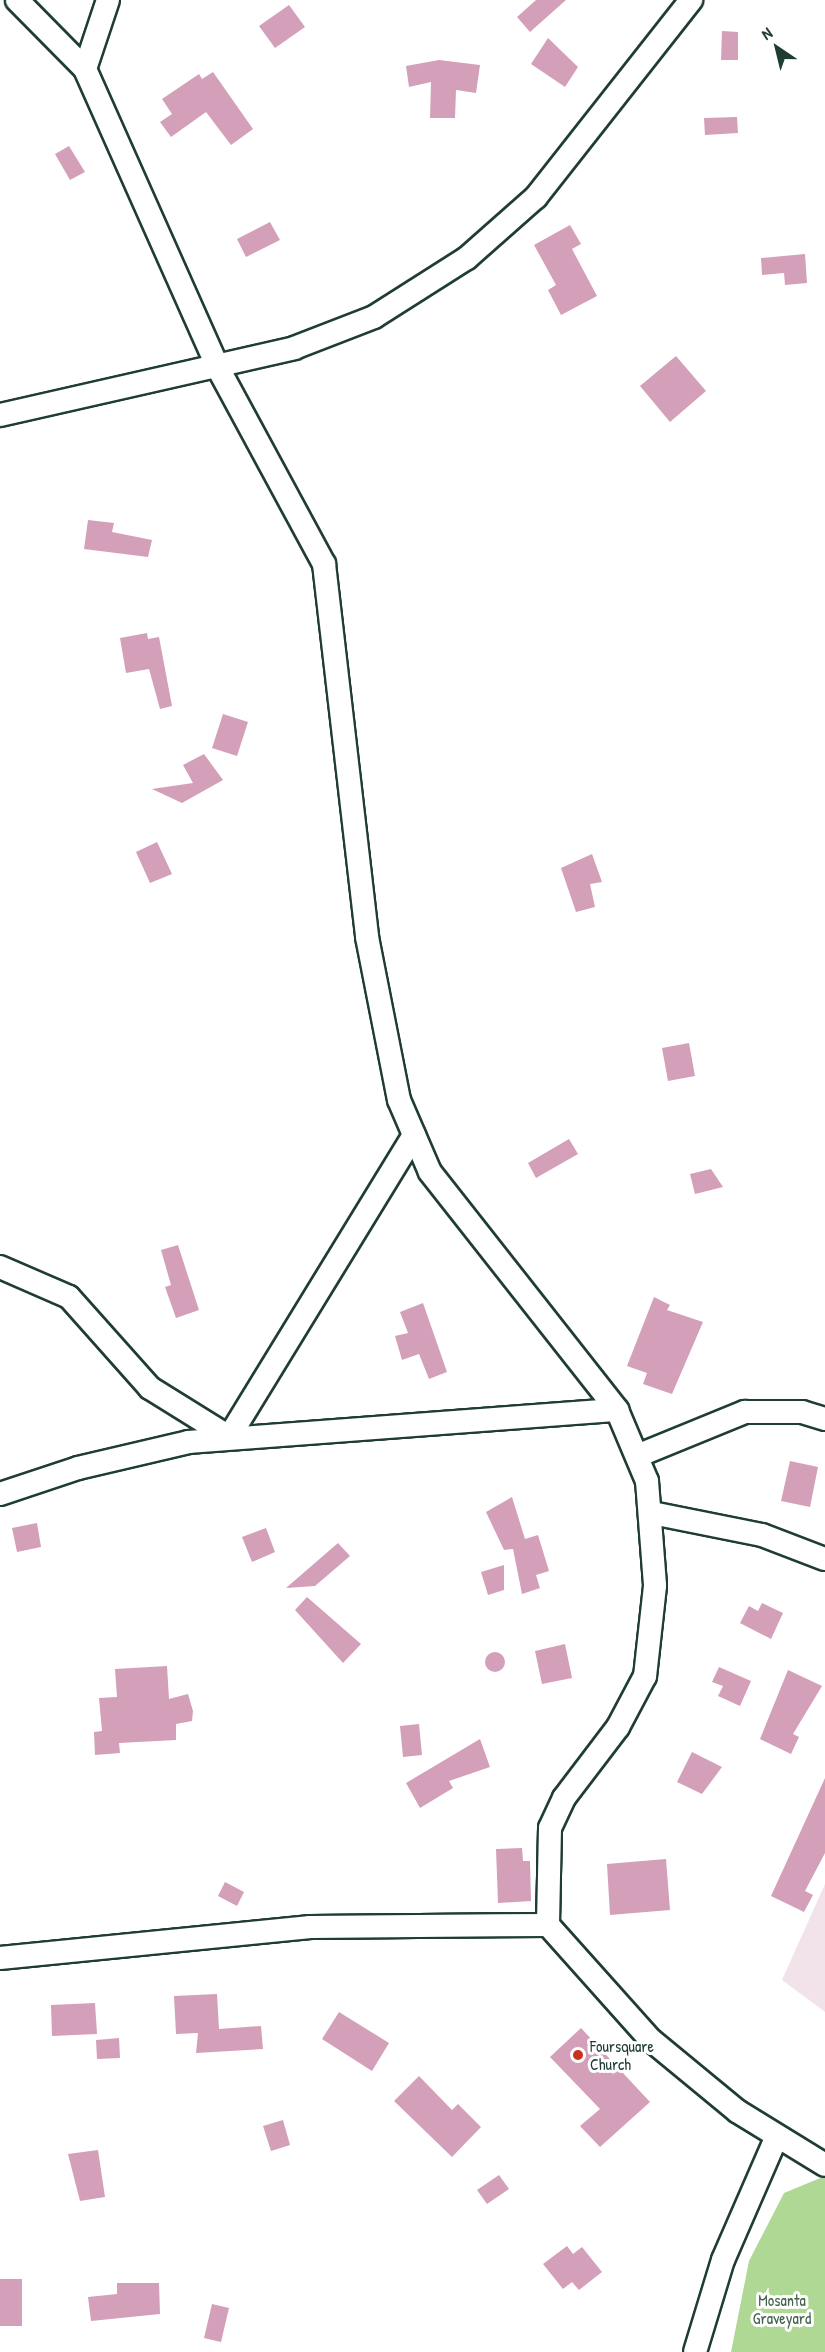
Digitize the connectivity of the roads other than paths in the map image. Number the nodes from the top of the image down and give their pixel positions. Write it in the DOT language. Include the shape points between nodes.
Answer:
graph roads {
  1 [pos="17,0"];
  2 [pos="108,0"];
  3 [pos="691,0"];
  4 [pos="85,69"];
  5 [pos="218,368"];
  6 [pos="0,415"];
  7 [pos="414,1135"];
  8 [pos="0,1267"];
  9 [pos="617,1410"];
  10 [pos="825,1419"];
  11 [pos="229,1437"];
  12 [pos="637,1456"];
  13 [pos="0,1494"];
  14 [pos="652,1513"];
  15 [pos="825,1559"];
  16 [pos="548,1925"];
  17 [pos="0,1958"];
  18 [pos="776,2138"];
  19 [pos="825,2165"];
  20 [pos="695,2352"];
  1 -- 4 [label="street"];
  2 -- 4 [label="street"];
  3 -- 5 [label="street" via="536,197 476,251 374,317 294,348"];
  4 -- 5 [label="street"];
  5 -- 6 [label="street"];
  5 -- 7 [label="street" via="324,564 367,937 399,1100"];
  7 -- 9 [label="street" via="430,1172"];
  7 -- 11 [label="street"];
  8 -- 11 [label="street" via="69,1297 150,1388"];
  9 -- 11 [label="street" via="408,1430"];
  9 -- 12 [label="street"];
  10 -- 12 [label="street" via="801,1412 745,1412"];
  11 -- 13 [label="street" via="78,1468"];
  12 -- 14 [label="street"];
  14 -- 15 [label="street" via="762,1535"];
  14 -- 16 [label="street" via="655,1586 645,1676 618,1727 564,1798 550,1828"];
  16 -- 17 [label="street" via="310,1927"];
  16 -- 18 [label="street" via="651,2040"];
  18 -- 19 [label="street"];
  18 -- 20 [label="street" via="723,2260"];
}
